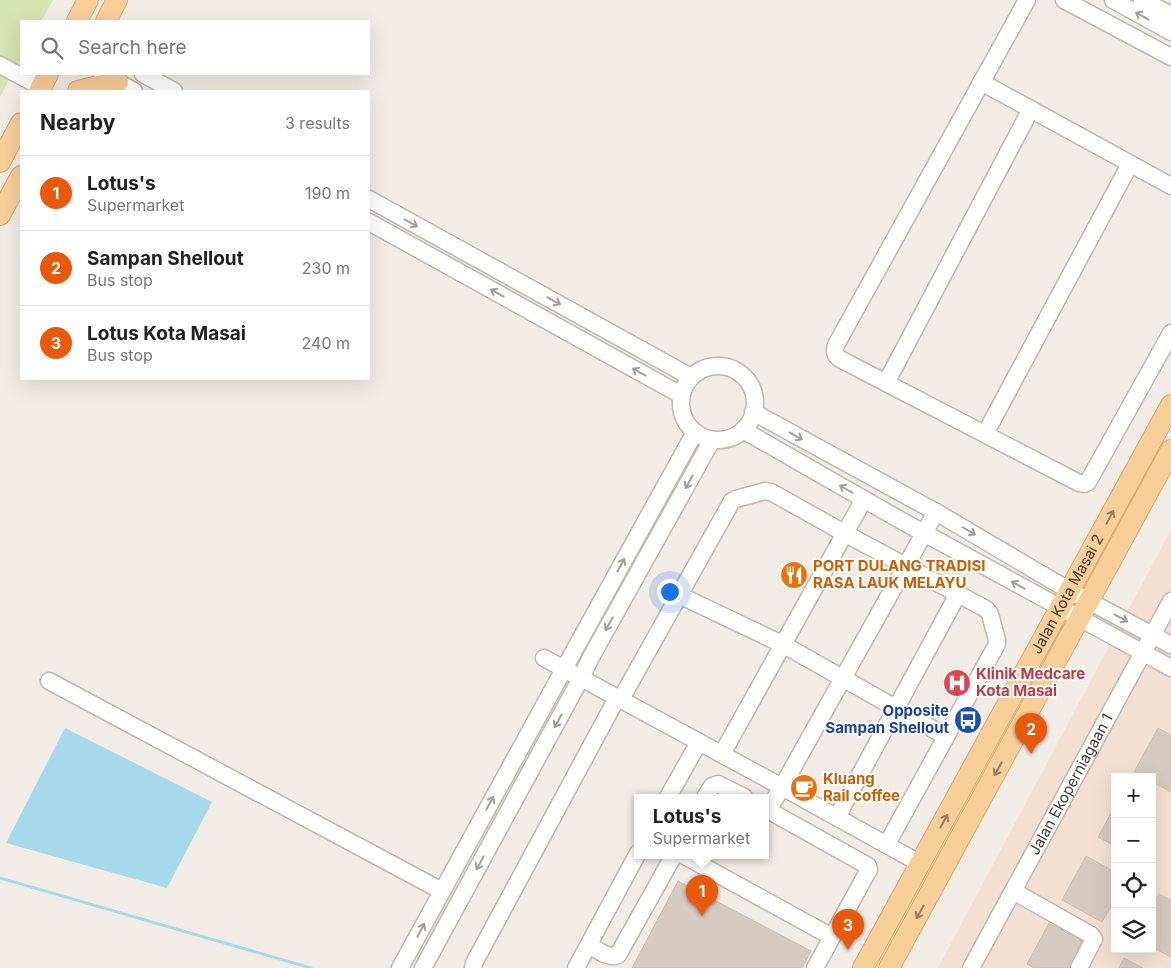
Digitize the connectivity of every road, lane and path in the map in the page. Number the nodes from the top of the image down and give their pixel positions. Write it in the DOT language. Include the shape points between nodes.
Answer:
graph roads {
  1 [pos="88,0"];
  2 [pos="1027,0"];
  3 [pos="1064,0"];
  4 [pos="1113,0"];
  5 [pos="1142,0"];
  6 [pos="1171,15"];
  7 [pos="77,20"];
  8 [pos="1171,32"];
  9 [pos="1171,57"];
  10 [pos="0,65"];
  11 [pos="20,74"];
  12 [pos="23,75"];
  13 [pos="76,75"];
  14 [pos="145,75"];
  15 [pos="118,82"];
  16 [pos="981,82"];
  17 [pos="43,84"];
  18 [pos="69,90"];
  19 [pos="82,90"];
  20 [pos="172,90"];
  21 [pos="1031,109"];
  22 [pos="20,125"];
  23 [pos="0,162"];
  24 [pos="1130,164"];
  25 [pos="20,178"];
  26 [pos="1171,186"];
  27 [pos="370,200"];
  28 [pos="0,215"];
  29 [pos="370,223"];
  30 [pos="1171,335"];
  31 [pos="691,378"];
  32 [pos="886,383"];
  33 [pos="682,395"];
  34 [pos="1171,405"];
  35 [pos="753,412"];
  36 [pos="743,430"];
  37 [pos="695,432"];
  38 [pos="985,434"];
  39 [pos="712,440"];
  40 [pos="1171,450"];
  41 [pos="864,500"];
  42 [pos="936,512"];
  43 [pos="924,533"];
  44 [pos="846,534"];
  45 [pos="906,566"];
  46 [pos="1070,591"];
  47 [pos="958,594"];
  48 [pos="679,595"];
  49 [pos="1089,601"];
  50 [pos="1171,601"];
  51 [pos="1061,608"];
  52 [pos="1080,619"];
  53 [pos="1152,635"];
  54 [pos="784,645"];
  55 [pos="1171,645"];
  56 [pos="1142,653"];
  57 [pos="544,658"];
  58 [pos="1171,668"];
  59 [pos="564,669"];
  60 [pos="581,678"];
  61 [pos="843,678"];
  62 [pos="50,680"];
  63 [pos="619,698"];
  64 [pos="896,708"];
  65 [pos="945,736"];
  66 [pos="699,742"];
  67 [pos="722,754"];
  68 [pos="782,787"];
  69 [pos="670,794"];
  70 [pos="707,794"];
  71 [pos="738,794"];
  72 [pos="769,807"];
  73 [pos="769,811"];
  74 [pos="837,817"];
  75 [pos="886,844"];
  76 [pos="635,859"];
  77 [pos="672,859"];
  78 [pos="689,859"];
  79 [pos="921,864"];
  80 [pos="442,891"];
  81 [pos="1013,891"];
  82 [pos="832,937"];
  83 [pos="589,945"];
  84 [pos="400,968"];
  85 [pos="423,968"];
  86 [pos="473,968"];
  87 [pos="576,968"];
  88 [pos="815,968"];
  89 [pos="863,968"];
  90 [pos="889,968"];
  91 [pos="971,968"];
  92 [pos="1079,968"];
  1 -- 7 [label="main road"];
  2 -- 16 [label="street"];
  3 -- 9 [label="street"];
  8 -- 4 [label="street, one-way"];
  5 -- 6 [label="street"];
  10 -- 11 [label="street"];
  12 -- 17 [label="street"];
  13 -- 18 [label="main road"];
  14 -- 20 [label="street"];
  15 -- 19 [label="main road"];
  16 -- 21 [label="street"];
  16 -- 32 [label="street" via="834,351 840,359"];
  21 -- 24 [label="street"];
  21 -- 32 [label="street"];
  22 -- 23 [label="main road"];
  24 -- 26 [label="street"];
  24 -- 38 [label="street"];
  25 -- 28 [label="main road"];
  27 -- 31 [label="street, one-way"];
  33 -- 29 [label="street, one-way"];
  30 -- 38 [label="street" via="1088,482 1080,483"];
  31 -- 33 [label="street"];
  31 -- 35 [label="street" via="712,366 736,371 752,388"];
  32 -- 38 [label="street"];
  33 -- 37 [label="street" via="681,409"];
  46 -- 34 [label="main road, Jalan Kota Masai 2, one-way"];
  35 -- 36 [label="street"];
  35 -- 42 [label="street, one-way"];
  36 -- 39 [label="street" via="723,440"];
  41 -- 36 [label="street, one-way"];
  37 -- 39 [label="street"];
  59 -- 37 [label="street, one-way"];
  39 -- 60 [label="street, one-way"];
  40 -- 49 [label="main road, Jalan Kota Masai 2"];
  41 -- 43 [label="street"];
  41 -- 44 [label="street"];
  42 -- 43 [label="street"];
  42 -- 46 [label="street, one-way"];
  43 -- 45 [label="street"];
  51 -- 43 [label="street, one-way"];
  44 -- 45 [label="street"];
  44 -- 48 [label="street" via="769,491 736,499 730,503"];
  44 -- 54 [label="street"];
  45 -- 47 [label="street"];
  45 -- 61 [label="street"];
  46 -- 49 [label="street"];
  46 -- 51 [label="main road, Jalan Kota Masai 2"];
  47 -- 64 [label="street"];
  47 -- 65 [label="street" via="988,610 997,642"];
  48 -- 54 [label="street"];
  48 -- 63 [label="street"];
  49 -- 52 [label="main road, Jalan Kota Masai 2"];
  49 -- 53 [label="street, one-way"];
  50 -- 53 [label="street, Jalan Ekoperniagaan 1"];
  51 -- 52 [label="street"];
  79 -- 51 [label="main road, Jalan Kota Masai 2, one-way"];
  52 -- 56 [label="street"];
  52 -- 90 [label="main road, Jalan Kota Masai 2, one-way"];
  53 -- 55 [label="street"];
  53 -- 56 [label="street, Jalan Ekoperniagaan 1"];
  54 -- 61 [label="street"];
  54 -- 67 [label="street"];
  56 -- 58 [label="street"];
  56 -- 81 [label="street, Jalan Ekoperniagaan 1"];
  57 -- 59 [label="street"];
  59 -- 60 [label="street"];
  80 -- 59 [label="street, one-way"];
  60 -- 63 [label="street"];
  60 -- 85 [label="street, one-way"];
  61 -- 64 [label="street"];
  61 -- 68 [label="street"];
  62 -- 80 [label="street"];
  63 -- 66 [label="street"];
  63 -- 86 [label="street"];
  64 -- 65 [label="street"];
  64 -- 74 [label="street"];
  65 -- 75 [label="street"];
  66 -- 67 [label="street"];
  66 -- 69 [label="street"];
  67 -- 68 [label="street"];
  68 -- 72 [label="street"];
  68 -- 74 [label="street"];
  70 -- 71 [label="street" via="712,786 718,784"];
  73 -- 82 [label="street" via="868,866 867,874"];
  74 -- 75 [label="street"];
  75 -- 79 [label="street"];
  76 -- 83 [label="street"];
  77 -- 83 [label="street" via="618,955 609,956"];
  78 -- 82 [label="street"];
  79 -- 89 [label="main road, Jalan Kota Masai 2"];
  84 -- 80 [label="street, one-way"];
  81 -- 91 [label="street, Jalan Ekoperniagaan 1"];
  81 -- 92 [label="street" via="1092,935 1094,939"];
  82 -- 88 [label="street"];
  83 -- 87 [label="street"];
}
